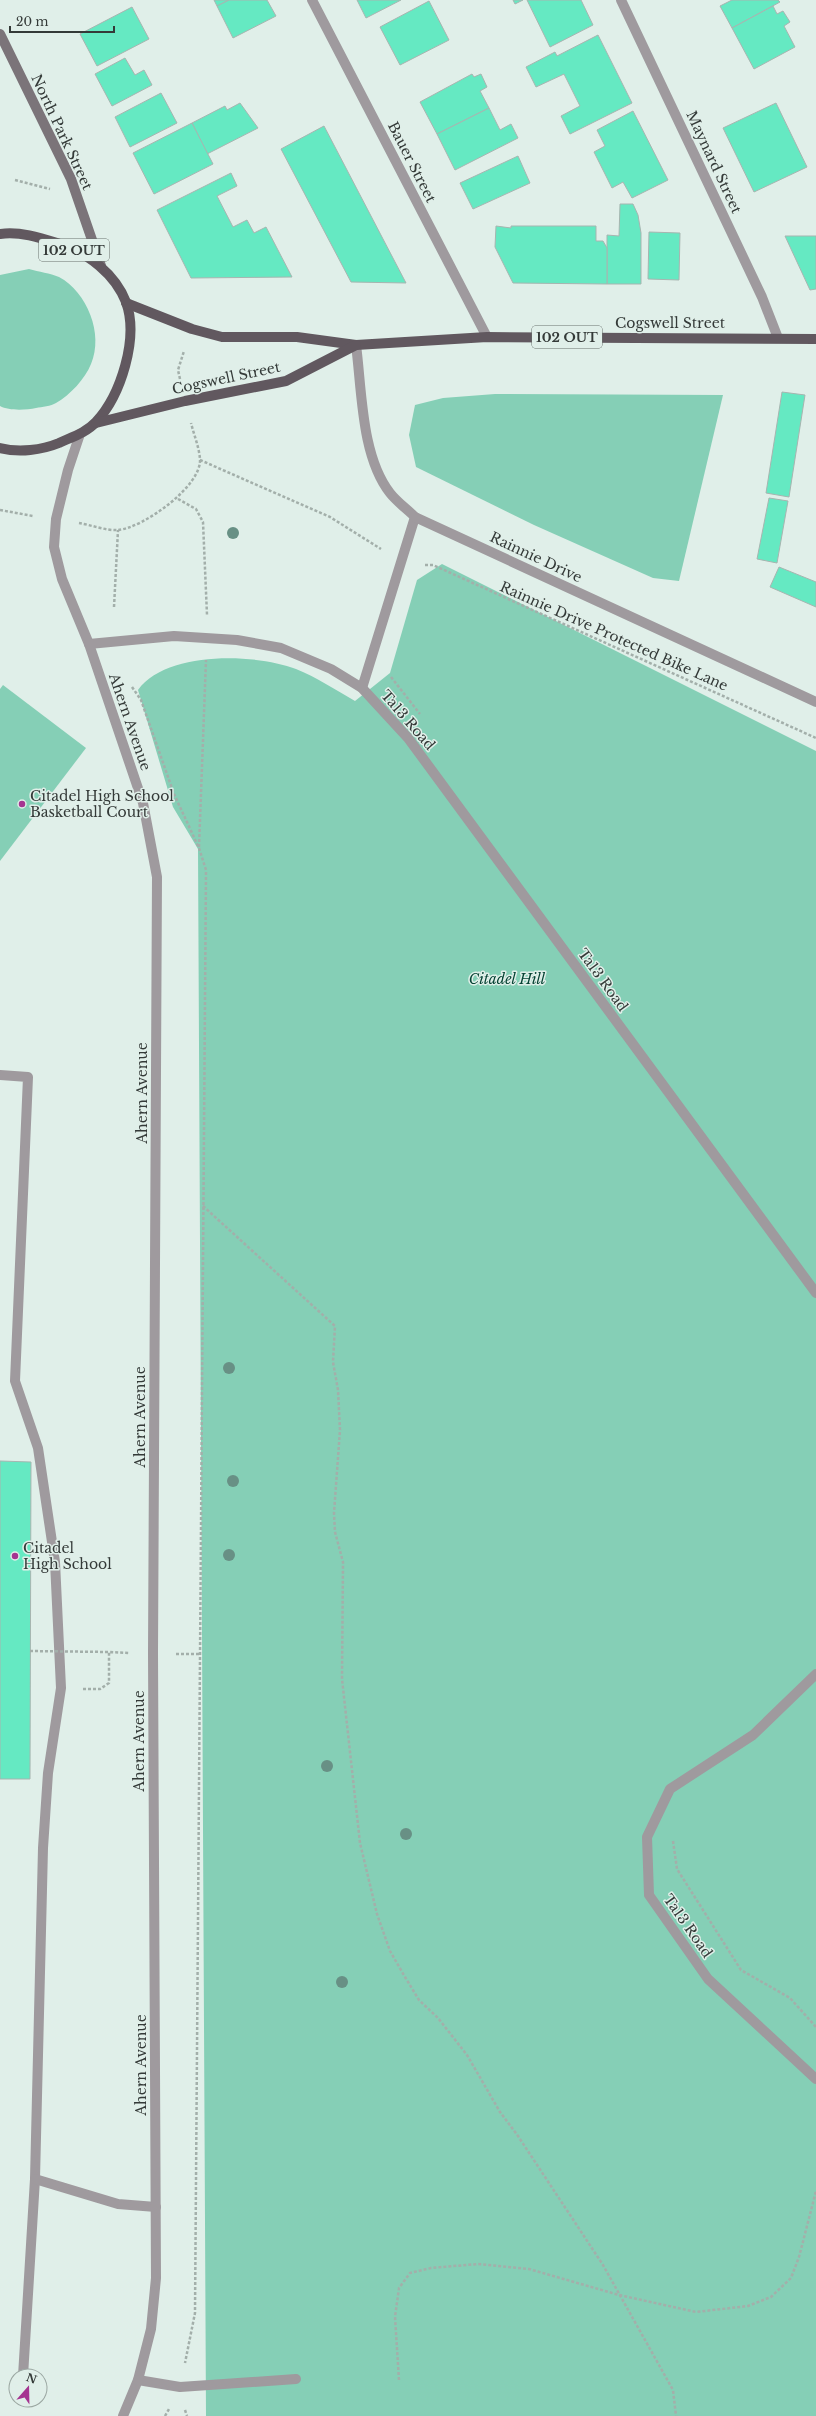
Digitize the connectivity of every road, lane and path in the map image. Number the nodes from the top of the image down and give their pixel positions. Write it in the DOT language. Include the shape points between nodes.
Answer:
graph roads {
  1 [pos="312,0"];
  2 [pos="621,0"];
  3 [pos="0,34"];
  4 [pos="15,180"];
  5 [pos="53,188"];
  6 [pos="0,234"];
  7 [pos="101,266"];
  8 [pos="126,303"];
  9 [pos="487,337"];
  10 [pos="778,338"];
  11 [pos="816,339"];
  12 [pos="356,345"];
  13 [pos="185,350"];
  14 [pos="181,385"];
  15 [pos="96,423"];
  16 [pos="192,426"];
  17 [pos="80,434"];
  18 [pos="0,448"];
  19 [pos="200,460"];
  20 [pos="178,499"];
  21 [pos="0,510"];
  22 [pos="38,516"];
  23 [pos="415,517"];
  24 [pos="78,523"];
  25 [pos="118,530"];
  26 [pos="386,552"];
  27 [pos="400,565"];
  28 [pos="114,607"];
  29 [pos="207,638"];
  30 [pos="89,644"];
  31 [pos="390,672"];
  32 [pos="132,687"];
  33 [pos="362,688"];
  34 [pos="816,702"];
  35 [pos="424,718"];
  36 [pos="816,738"];
  37 [pos="199,848"];
  38 [pos="0,1075"];
  39 [pos="203,1206"];
  40 [pos="816,1293"];
  41 [pos="30,1651"];
  42 [pos="109,1652"];
  43 [pos="133,1653"];
  44 [pos="170,1654"];
  45 [pos="199,1654"];
  46 [pos="816,1674"];
  47 [pos="61,1688"];
  48 [pos="672,1836"];
  49 [pos="816,2027"];
  50 [pos="816,2078"];
  51 [pos="35,2179"];
  52 [pos="816,2191"];
  53 [pos="156,2207"];
  54 [pos="619,2295"];
  55 [pos="23,2368"];
  56 [pos="296,2379"];
  57 [pos="138,2380"];
  58 [pos="399,2380"];
  59 [pos="180,2388"];
  60 [pos="123,2416"];
  61 [pos="676,2416"];
  1 -- 9 [label="street, Bauer Street"];
  2 -- 10 [label="street, Maynard Street" via="762,297"];
  3 -- 7 [label="main road, North Park Street" via="71,179"];
  4 -- 5 [label="path"];
  6 -- 7 [label="main road, 102 OUT" via="36,236 71,248"];
  7 -- 8 [label="main road, 102 OUT" via="115,283"];
  8 -- 12 [label="main road, Cogswell Street / 102 OUT" via="192,330 222,337 297,337"];
  8 -- 15 [label="main road" via="130,332 126,365 117,389"];
  9 -- 10 [label="main road, Cogswell Street / 102 OUT"];
  9 -- 12 [label="main road, Cogswell Street / 102 OUT"];
  10 -- 11 [label="main road, Cogswell Street / 102 OUT"];
  12 -- 15 [label="main road, Cogswell Street" via="286,381 185,401"];
  12 -- 23 [label="street, Rainnie Drive" via="367,436 375,465 390,493"];
  13 -- 14 [label="path" via="178,370"];
  15 -- 17 [label="main road"];
  16 -- 19 [label="path"];
  17 -- 18 [label="main road" via="45,449"];
  17 -- 30 [label="street, Ahern Avenue" via="56,519 54,547 62,579"];
  19 -- 20 [label="path" via="194,475"];
  19 -- 26 [label="path" via="330,517"];
  20 -- 25 [label="path" via="153,517"];
  20 -- 29 [label="path" via="196,509 203,522"];
  21 -- 22 [label="path"];
  23 -- 27 [label="street, Ta13 Road"];
  23 -- 34 [label="street, Rainnie Drive"];
  24 -- 25 [label="path"];
  25 -- 28 [label="path"];
  27 -- 33 [label="street, Ta13 Road"];
  27 -- 36 [label="path, Rainnie Drive Protected Bike Lane" via="433,565"];
  29 -- 30 [label="street, Ta13 Road" via="174,636"];
  29 -- 33 [label="street, Ta13 Road" via="237,640 281,648 331,668"];
  29 -- 37 [label="path"];
  30 -- 53 [label="street, Ahern Avenue" via="143,803 158,877 153,1653"];
  31 -- 35 [label="path" via="391,678"];
  32 -- 37 [label="path" via="141,700 174,794"];
  33 -- 40 [label="street, Ta13 Road" via="408,738"];
  37 -- 39 [label="path" via="206,870"];
  38 -- 47 [label="street" via="28,1077 15,1381 38,1448 54,1555"];
  39 -- 45 [label="path"];
  39 -- 54 [label="path" via="334,1326 333,1362 338,1390 340,1430 334,1514 335,1532 343,1562 342,1679 360,1843 377,1914 390,1951 419,2000 438,2018 467,2055 500,2112 598,2259"];
  41 -- 42 [label="path, bridge"];
  42 -- 43 [label="path"];
  42 -- 47 [label="path" via="109,1683 100,1689"];
  44 -- 45 [label="path"];
  45 -- 59 [label="path" via="195,2313"];
  46 -- 50 [label="street, Ta13 Road" via="753,1735 670,1789 647,1837 649,1895 708,1979"];
  47 -- 51 [label="street" via="48,1773 43,1848"];
  48 -- 49 [label="path" via="677,1868 740,1970 790,1998"];
  51 -- 53 [label="street" via="118,2204"];
  51 -- 55 [label="street"];
  52 -- 54 [label="path" via="792,2278 771,2297 748,2306 696,2312"];
  53 -- 57 [label="street, Ahern Avenue" via="156,2278 151,2329"];
  54 -- 58 [label="path" via="530,2269 478,2264 431,2268 410,2274 399,2288 395,2318"];
  54 -- 61 [label="path" via="673,2390"];
  56 -- 59 [label="street"];
  57 -- 59 [label="street"];
  57 -- 60 [label="street, Ahern Avenue"];
}
